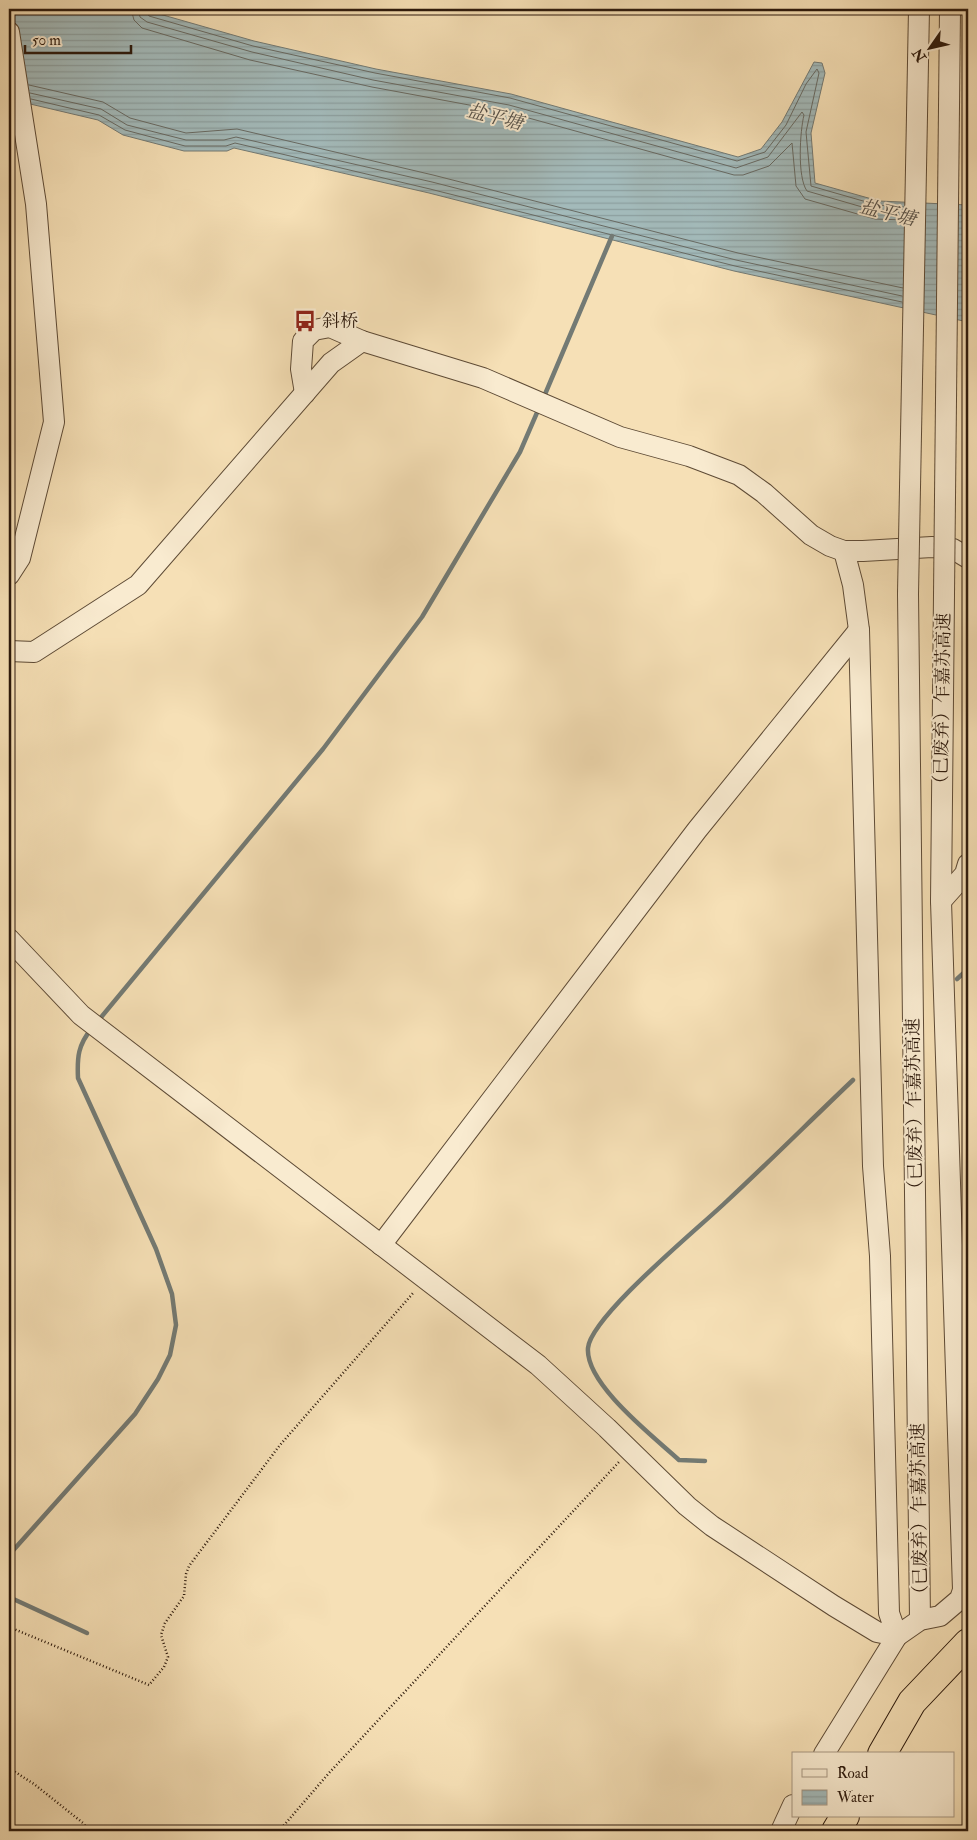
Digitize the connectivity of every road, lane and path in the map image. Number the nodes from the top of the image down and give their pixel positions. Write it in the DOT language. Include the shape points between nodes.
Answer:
graph roads {
  1 [pos="919,9"];
  2 [pos="950,9"];
  3 [pos="9,32"];
  4 [pos="362,341"];
  5 [pos="305,393"];
  6 [pos="966,550"];
  7 [pos="844,551"];
  8 [pos="9,575"];
  9 [pos="859,630"];
  10 [pos="9,651"];
  11 [pos="968,864"];
  12 [pos="941,901"];
  13 [pos="9,939"];
  14 [pos="381,1245"];
  15 [pos="426,1279"];
  16 [pos="630,1450"];
  17 [pos="965,1562"];
  18 [pos="920,1620"];
  19 [pos="9,1627"];
  20 [pos="897,1636"];
  21 [pos="968,1642"];
  22 [pos="825,1752"];
  23 [pos="883,1752"];
  24 [pos="9,1768"];
  25 [pos="792,1807"];
  26 [pos="844,1818"];
  27 [pos="89,1831"];
  28 [pos="279,1831"];
  29 [pos="781,1831"];
  30 [pos="836,1831"];
  1 -- 18 [label="street, （已废弃）乍嘉苏高速, bridge" via="908,594"];
  2 -- 12 [label="street, （已废弃）乍嘉苏高速, bridge"];
  3 -- 8 [label="street" via="36,204 54,422 20,558"];
  4 -- 5 [label="street" via="331,363"];
  4 -- 5 [label="street" via="330,327 314,330 303,341 301,369"];
  4 -- 7 [label="street" via="482,378 620,437 689,456 739,475 811,535"];
  5 -- 10 [label="street" via="138,585 34,652"];
  6 -- 7 [label="street" via="932,547"];
  7 -- 9 [label="street" via="854,585"];
  9 -- 14 [label="street" via="697,830"];
  9 -- 20 [label="street" via="889,1613"];
  11 -- 12 [label="street" via="965,874"];
  12 -- 17 [label="street, （已废弃）乍嘉苏高速"];
  13 -- 14 [label="street" via="81,1016"];
  14 -- 15 [label="street"];
  15 -- 16 [label="street" via="538,1365"];
  15 -- 19 [label="path" via="280,1446 189,1566 184,1596 165,1623 161,1635 168,1657 149,1685"];
  16 -- 20 [label="street" via="712,1526 877,1632"];
  16 -- 28 [label="path" via="329,1773"];
  17 -- 18 [label="street, （已废弃）乍嘉苏高速" via="960,1599 940,1616"];
  18 -- 20 [label="street"];
  20 -- 22 [label="street"];
  21 -- 23 [label="highway" via="912,1702"];
  24 -- 27 [label="path" via="34,1784"];
  25 -- 29 [label="street"];
  26 -- 30 [label="highway"];
}
